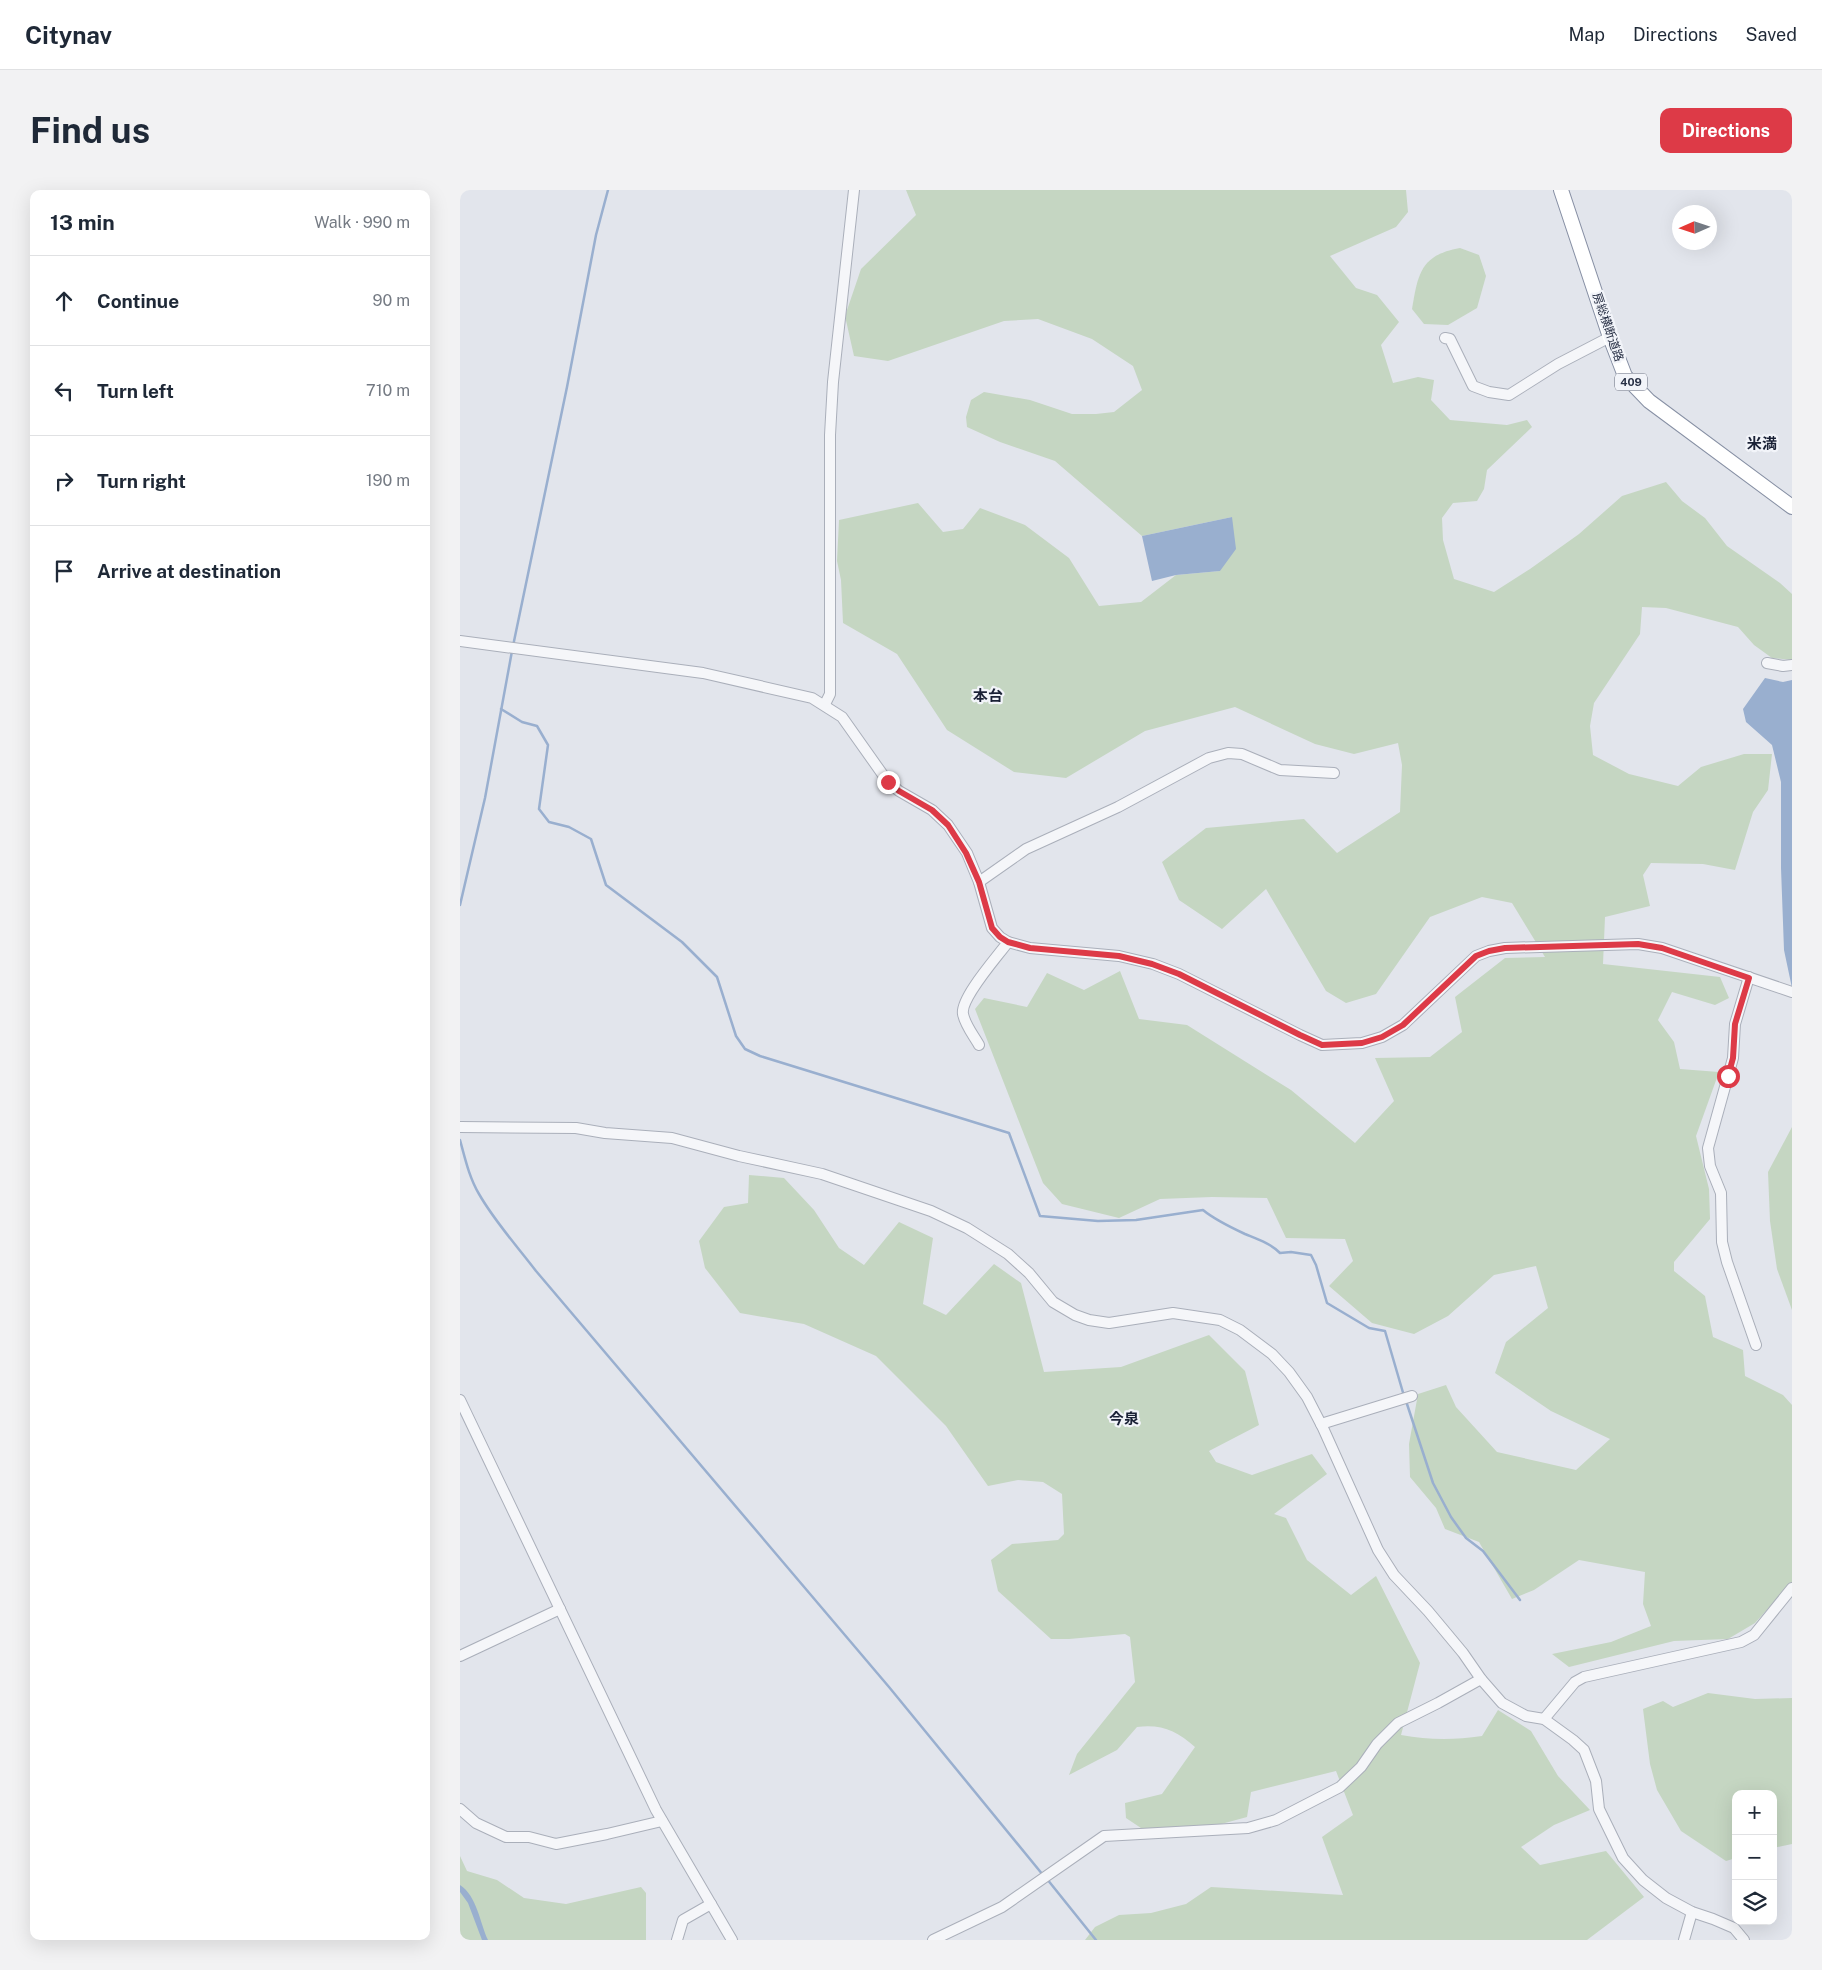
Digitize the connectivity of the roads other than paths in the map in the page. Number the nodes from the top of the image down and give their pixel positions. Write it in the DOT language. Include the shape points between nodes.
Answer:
graph roads {
  1 [pos="854,190"];
  2 [pos="1561,190"];
  3 [pos="1610,337"];
  4 [pos="1445,338"];
  5 [pos="1792,507"];
  6 [pos="460,641"];
  7 [pos="1767,662"];
  8 [pos="1792,666"];
  9 [pos="825,704"];
  10 [pos="1334,773"];
  11 [pos="979,882"];
  12 [pos="1008,942"];
  13 [pos="1749,978"];
  14 [pos="1792,992"];
  15 [pos="979,1045"];
  16 [pos="463,1127"];
  17 [pos="1756,1345"];
  18 [pos="1412,1396"];
  19 [pos="460,1400"];
  20 [pos="1321,1424"];
  21 [pos="1792,1588"];
  22 [pos="560,1609"];
  23 [pos="460,1656"];
  24 [pos="1481,1679"];
  25 [pos="1544,1719"];
  26 [pos="460,1809"];
  27 [pos="662,1821"];
  28 [pos="711,1904"];
  29 [pos="1692,1912"];
  30 [pos="677,1940"];
  31 [pos="732,1940"];
  32 [pos="934,1940"];
  33 [pos="1684,1940"];
  34 [pos="1744,1940"];
  1 -- 9 [label="street" via="833,382 830,694"];
  2 -- 3 [label="highway, 房総横断道路 / 409"];
  3 -- 4 [label="street" via="1509,395 1473,386 1450,339"];
  3 -- 5 [label="highway, 房総横断道路 / 409" via="1625,376 1649,401"];
  6 -- 9 [label="street" via="723,676"];
  7 -- 8 [label="street"];
  9 -- 11 [label="street" via="852,728 888,782 932,810 948,825"];
  10 -- 11 [label="street" via="1280,770 1242,754 1228,753 1209,758 1118,807 1026,849"];
  11 -- 12 [label="street" via="992,928"];
  12 -- 13 [label="street" via="1030,948 1119,956 1152,964 1179,974 1322,1045 1362,1043 1382,1037 1403,1025 1476,956 1505,948 1638,944 1662,948"];
  12 -- 15 [label="street" via="965,999 962,1012"];
  13 -- 14 [label="street"];
  13 -- 17 [label="street" via="1735,1024 1733,1058 1708,1148 1708,1159 1721,1193 1722,1242 1727,1262"];
  16 -- 20 [label="street" via="576,1128 672,1138 849,1182 931,1211 967,1228 1008,1254 1053,1302 1075,1315 1109,1323 1173,1312 1220,1320 1240,1330 1262,1344 1289,1372"];
  18 -- 20 [label="street"];
  19 -- 22 [label="street"];
  20 -- 24 [label="street" via="1378,1550 1394,1575 1428,1611"];
  21 -- 25 [label="street" via="1748,1639 1584,1677 1575,1682"];
  22 -- 23 [label="street"];
  22 -- 27 [label="street"];
  24 -- 25 [label="street" via="1502,1703 1526,1716"];
  24 -- 32 [label="street" via="1398,1723 1340,1787 1276,1820 1248,1828 1104,1836 1002,1907"];
  25 -- 29 [label="street" via="1584,1750 1596,1781 1598,1810 1623,1858 1642,1880"];
  26 -- 27 [label="street" via="476,1823 506,1837 529,1836 556,1844"];
  27 -- 28 [label="street"];
  28 -- 30 [label="street" via="684,1920"];
  28 -- 31 [label="street"];
  29 -- 33 [label="street"];
  29 -- 34 [label="street" via="1734,1928"];
}
